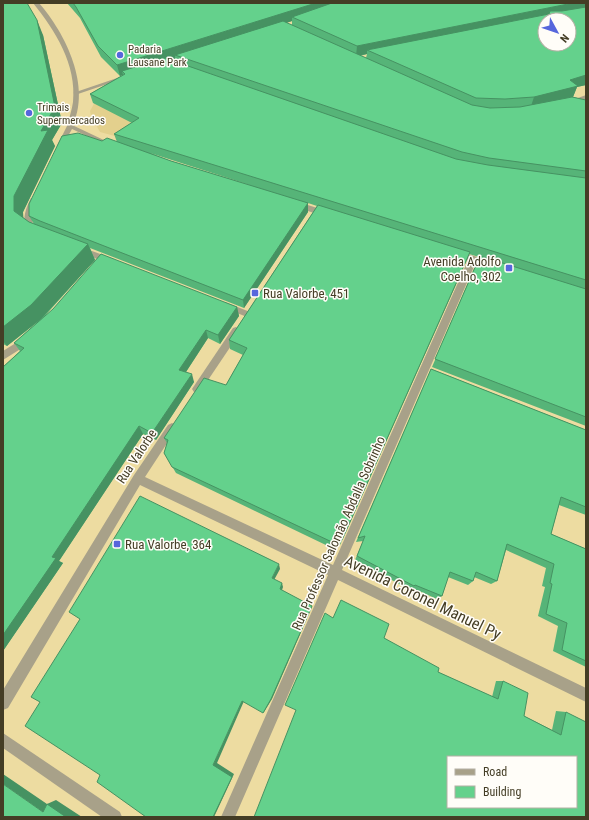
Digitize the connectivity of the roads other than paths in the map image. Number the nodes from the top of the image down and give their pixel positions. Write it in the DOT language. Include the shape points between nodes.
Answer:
graph roads {
  1 [pos="36,3"];
  2 [pos="131,75"];
  3 [pos="76,93"];
  4 [pos="586,98"];
  5 [pos="580,106"];
  6 [pos="70,126"];
  7 [pos="90,137"];
  8 [pos="70,140"];
  9 [pos="115,146"];
  10 [pos="56,156"];
  11 [pos="38,191"];
  12 [pos="286,201"];
  13 [pos="337,217"];
  14 [pos="41,234"];
  15 [pos="76,247"];
  16 [pos="443,250"];
  17 [pos="473,259"];
  18 [pos="118,264"];
  19 [pos="496,266"];
  20 [pos="219,303"];
  21 [pos="32,335"];
  22 [pos="3,356"];
  23 [pos="190,400"];
  24 [pos="177,420"];
  25 [pos="138,479"];
  26 [pos="336,573"];
  27 [pos="586,695"];
  28 [pos="3,703"];
  29 [pos="3,740"];
  30 [pos="115,817"];
  31 [pos="228,817"];
  1 -- 3 [label="street" via="50,20 61,40 72,69"];
  2 -- 3 [label="street"];
  3 -- 6 [label="street" via="76,108"];
  4 -- 5 [label="street" via="565,104"];
  6 -- 7 [label="street"];
  6 -- 8 [label="street"];
  7 -- 8 [label="street"];
  7 -- 9 [label="street"];
  8 -- 10 [label="street"];
  11 -- 14 [label="street" via="27,220 29,227"];
  12 -- 13 [label="street" via="313,214"];
  15 -- 18 [label="street" via="101,261"];
  16 -- 17 [label="street"];
  17 -- 19 [label="street"];
  17 -- 26 [label="street, Rua Professor Salomão Abdalla Sobrinho"];
  20 -- 23 [label="street" via="249,311"];
  21 -- 22 [label="street"];
  24 -- 25 [label="street, Rua Valorbe"];
  25 -- 26 [label="street, Avenida Coronel Manuel Py"];
  25 -- 28 [label="street, Rua Valorbe"];
  26 -- 27 [label="street, Avenida Coronel Manuel Py"];
  26 -- 31 [label="street, Rua Professor Salomão Abdalla Sobrinho"];
  29 -- 30 [label="street"];
}
